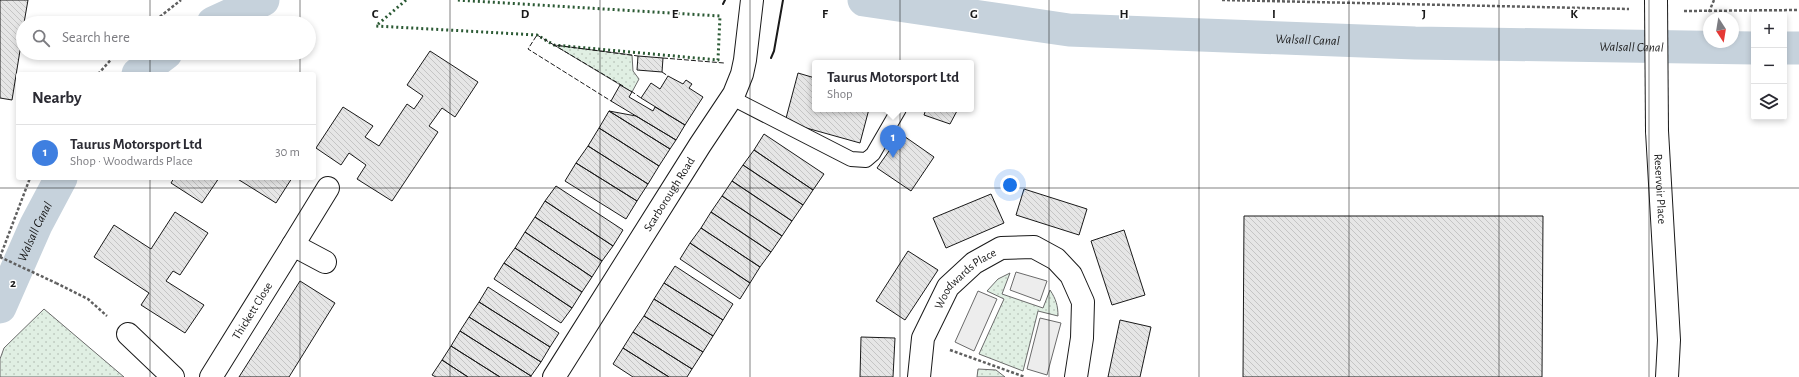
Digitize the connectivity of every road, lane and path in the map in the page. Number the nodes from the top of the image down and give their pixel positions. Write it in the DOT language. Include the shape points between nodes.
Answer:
graph roads {
  1 [pos="181,0"];
  2 [pos="752,0"];
  3 [pos="1222,0"];
  4 [pos="1656,0"];
  5 [pos="1714,0"];
  6 [pos="1634,9"];
  7 [pos="1799,10"];
  8 [pos="1679,11"];
  9 [pos="1709,12"];
  10 [pos="161,16"];
  11 [pos="111,60"];
  12 [pos="100,72"];
  13 [pos="732,98"];
  14 [pos="897,112"];
  15 [pos="29,180"];
  16 [pos="328,188"];
  17 [pos="293,245"];
  18 [pos="0,257"];
  19 [pos="325,262"];
  20 [pos="128,334"];
  21 [pos="923,340"];
  22 [pos="173,377"];
  23 [pos="211,377"];
  24 [pos="554,377"];
  25 [pos="920,377"];
  26 [pos="1025,377"];
  27 [pos="1076,377"];
  28 [pos="1667,377"];
  1 -- 10 [label="path"];
  2 -- 13 [label="street, Scarborough Road" via="745,60"];
  3 -- 6 [label="path"];
  4 -- 28 [label="street, Reservoir Place, bridge" via="1657,131 1669,340"];
  5 -- 9 [label="path"];
  7 -- 9 [label="path"];
  8 -- 9 [label="path"];
  11 -- 12 [label="path"];
  13 -- 14 [label="lane" via="844,156 857,160 866,160 873,154"];
  13 -- 24 [label="street, Scarborough Road"];
  15 -- 18 [label="path"];
  16 -- 17 [label="street, Thickett Close"];
  17 -- 19 [label="street"];
  17 -- 23 [label="street, Thickett Close"];
  18 -- 20 [label="path, bridge" via="88,299"];
  20 -- 22 [label="street"];
  21 -- 25 [label="street, Woodwards Place"];
  21 -- 26 [label="path"];
  21 -- 27 [label="street, Woodwards Place" via="948,287 974,263 1001,248 1034,247 1056,259 1071,275 1083,302 1082,338"];
}
